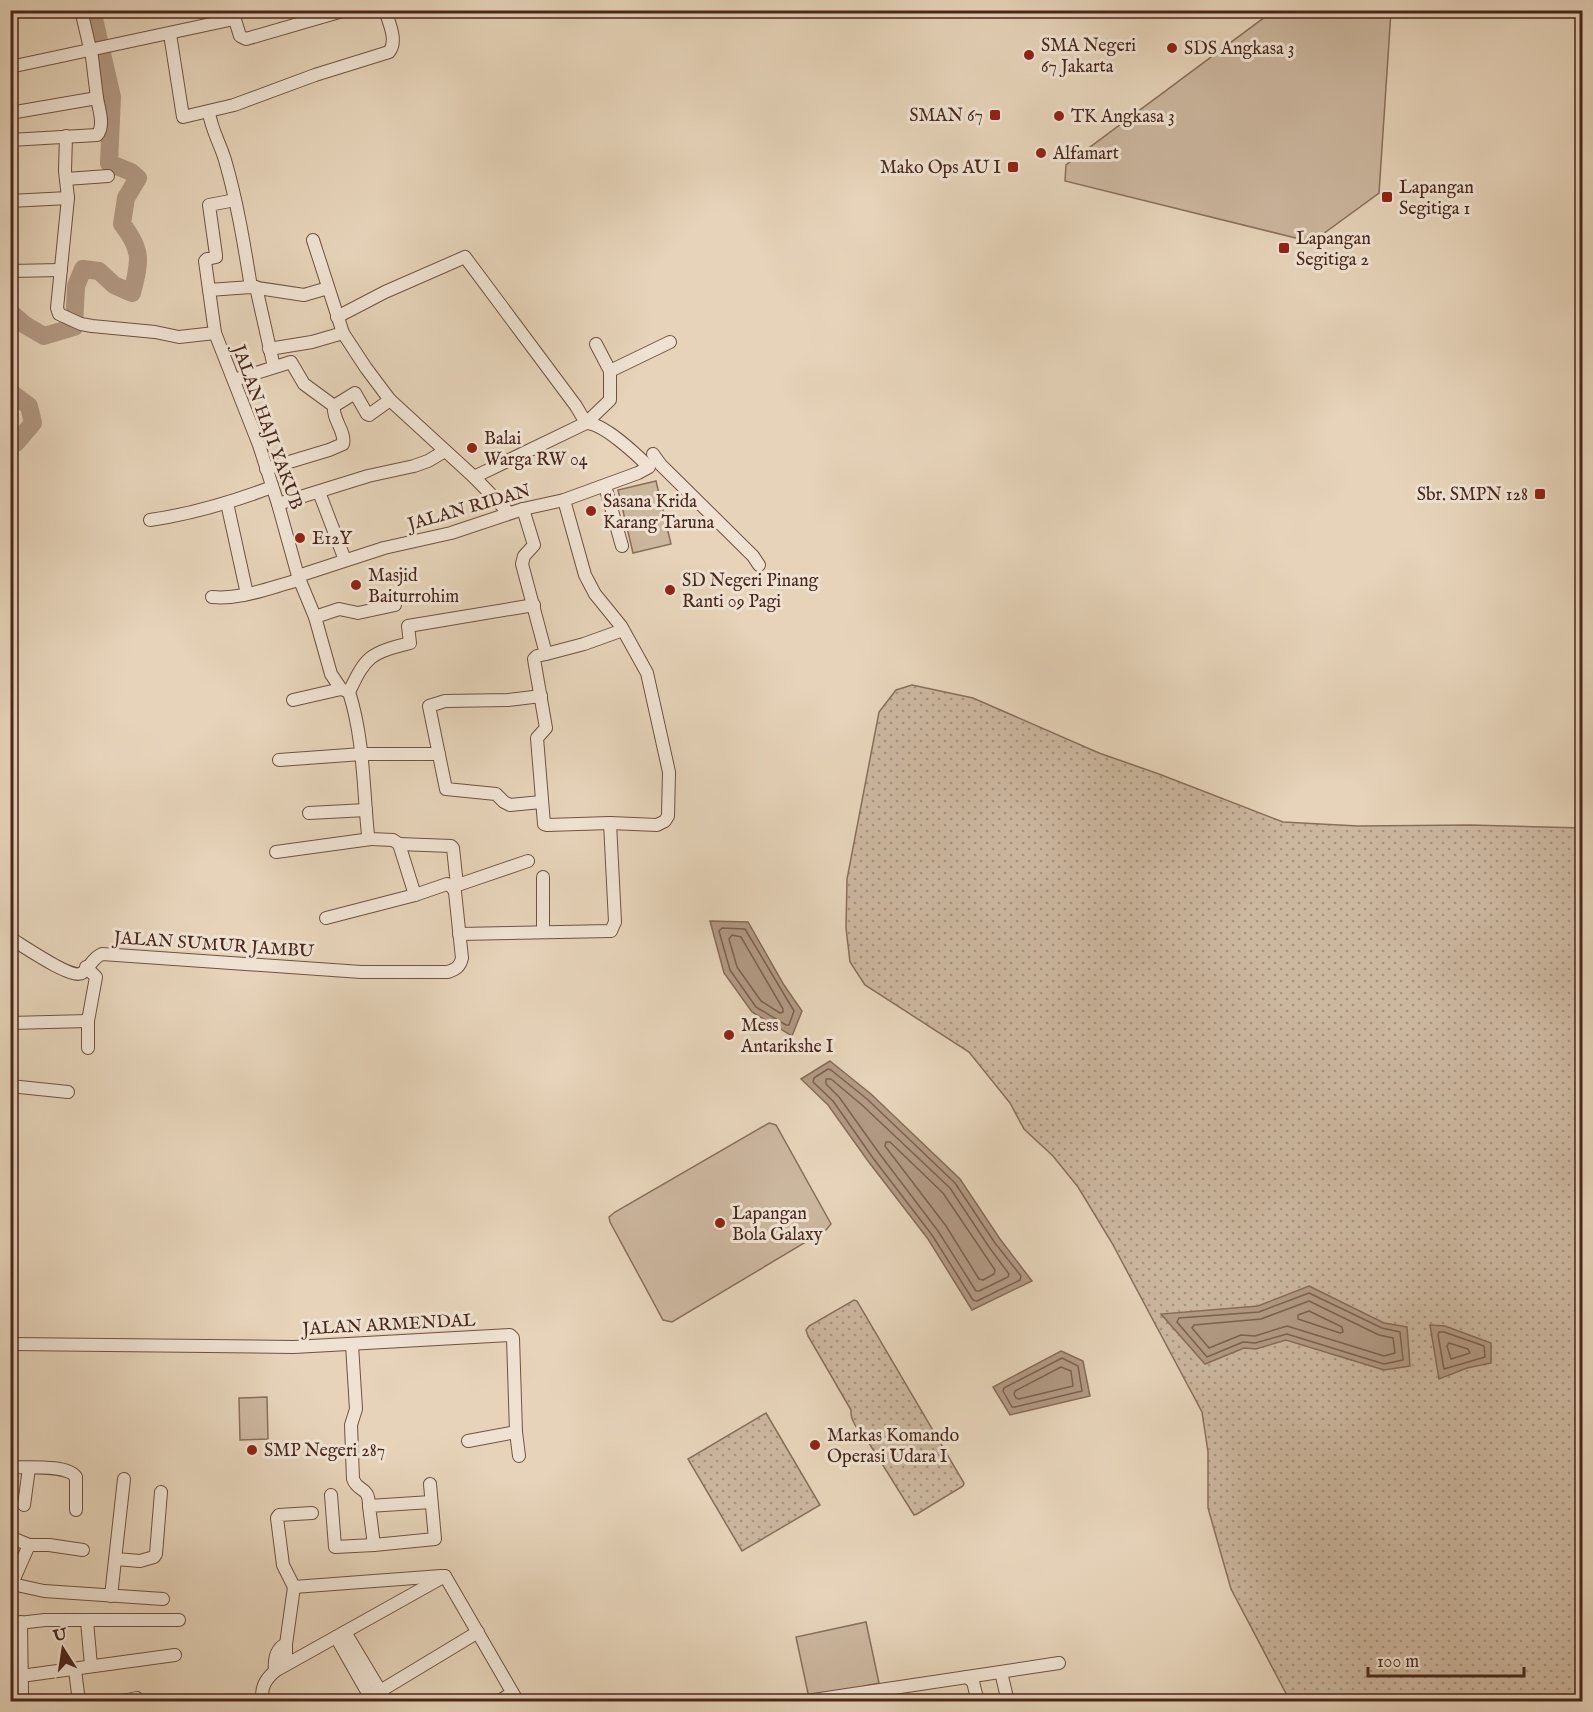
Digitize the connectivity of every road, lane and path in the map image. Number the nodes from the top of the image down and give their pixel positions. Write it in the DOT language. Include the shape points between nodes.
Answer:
graph roads {
  1 [pos="81,10"];
  2 [pos="346,10"];
  3 [pos="385,10"];
  4 [pos="233,15"];
  5 [pos="170,34"];
  6 [pos="92,49"];
  7 [pos="10,67"];
  8 [pos="97,98"];
  9 [pos="10,113"];
  10 [pos="209,115"];
  11 [pos="66,136"];
  12 [pos="10,140"];
  13 [pos="108,177"];
  14 [pos="66,179"];
  15 [pos="68,198"];
  16 [pos="235,200"];
  17 [pos="10,201"];
  18 [pos="313,240"];
  19 [pos="61,270"];
  20 [pos="10,271"];
  21 [pos="253,287"];
  22 [pos="328,288"];
  23 [pos="209,290"];
  24 [pos="338,317"];
  25 [pos="215,333"];
  26 [pos="343,333"];
  27 [pos="670,342"];
  28 [pos="596,344"];
  29 [pos="269,349"];
  30 [pos="273,367"];
  31 [pos="610,371"];
  32 [pos="234,380"];
  33 [pos="390,400"];
  34 [pos="334,406"];
  35 [pos="586,423"];
  36 [pos="445,451"];
  37 [pos="653,454"];
  38 [pos="266,469"];
  39 [pos="474,477"];
  40 [pos="605,486"];
  41 [pos="272,487"];
  42 [pos="319,492"];
  43 [pos="564,500"];
  44 [pos="227,503"];
  45 [pos="278,504"];
  46 [pos="523,509"];
  47 [pos="509,513"];
  48 [pos="150,520"];
  49 [pos="622,546"];
  50 [pos="345,560"];
  51 [pos="759,565"];
  52 [pos="298,578"];
  53 [pos="248,594"];
  54 [pos="212,597"];
  55 [pos="395,605"];
  56 [pos="534,605"];
  57 [pos="315,617"];
  58 [pos="623,630"];
  59 [pos="546,654"];
  60 [pos="345,691"];
  61 [pos="541,696"];
  62 [pos="293,700"];
  63 [pos="362,754"];
  64 [pos="439,754"];
  65 [pos="279,760"];
  66 [pos="541,802"];
  67 [pos="366,810"];
  68 [pos="309,813"];
  69 [pos="610,823"];
  70 [pos="371,839"];
  71 [pos="399,844"];
  72 [pos="276,852"];
  73 [pos="528,861"];
  74 [pos="543,877"];
  75 [pos="454,886"];
  76 [pos="415,895"];
  77 [pos="326,918"];
  78 [pos="543,931"];
  79 [pos="459,934"];
  80 [pos="10,938"];
  81 [pos="86,968"];
  82 [pos="88,1021"];
  83 [pos="10,1023"];
  84 [pos="88,1048"];
  85 [pos="10,1086"];
  86 [pos="68,1092"];
  87 [pos="10,1344"];
  88 [pos="352,1345"];
  89 [pos="516,1432"];
  90 [pos="468,1441"];
  91 [pos="519,1456"];
  92 [pos="10,1467"];
  93 [pos="29,1468"];
  94 [pos="124,1479"];
  95 [pos="430,1484"];
  96 [pos="161,1492"];
  97 [pos="331,1495"];
  98 [pos="431,1502"];
  99 [pos="24,1505"];
  100 [pos="369,1506"];
  101 [pos="76,1510"];
  102 [pos="312,1513"];
  103 [pos="10,1537"];
  104 [pos="29,1545"];
  105 [pos="374,1545"];
  106 [pos="83,1550"];
  107 [pos="116,1559"];
  108 [pos="445,1576"];
  109 [pos="402,1578"];
  110 [pos="11,1586"];
  111 [pos="294,1587"];
  112 [pos="111,1596"];
  113 [pos="404,1598"];
  114 [pos="163,1599"];
  115 [pos="179,1620"];
  116 [pos="87,1621"];
  117 [pos="16,1623"];
  118 [pos="478,1632"];
  119 [pos="340,1635"];
  120 [pos="286,1644"];
  121 [pos="175,1655"];
  122 [pos="1059,1663"];
  123 [pos="286,1664"];
  124 [pos="91,1666"];
  125 [pos="75,1670"];
  126 [pos="1001,1672"];
  127 [pos="271,1674"];
  128 [pos="21,1676"];
  129 [pos="965,1677"];
  130 [pos="22,1695"];
  131 [pos="515,1697"];
  132 [pos="138,1698"];
  133 [pos="374,1698"];
  134 [pos="79,1701"];
  135 [pos="117,1701"];
  136 [pos="262,1701"];
  137 [pos="498,1701"];
  138 [pos="800,1701"];
  139 [pos="978,1701"];
  140 [pos="1008,1701"];
  1 -- 6 [label="street"];
  2 -- 4 [label="street" via="246,39 240,36"];
  3 -- 10 [label="street" via="393,40 392,49 385,54 315,75"];
  4 -- 5 [label="street"];
  5 -- 6 [label="street"];
  5 -- 10 [label="street" via="183,117"];
  6 -- 7 [label="street"];
  6 -- 8 [label="street"];
  8 -- 9 [label="street"];
  8 -- 11 [label="street" via="102,125 99,134"];
  10 -- 16 [label="street"];
  11 -- 12 [label="street"];
  11 -- 14 [label="street"];
  13 -- 14 [label="street"];
  14 -- 15 [label="street"];
  15 -- 17 [label="street"];
  15 -- 19 [label="street"];
  16 -- 21 [label="street"];
  16 -- 23 [label="street, JALAN HAJI YAKUB" via="208,205 216,255 205,261"];
  18 -- 22 [label="street"];
  19 -- 20 [label="street"];
  19 -- 25 [label="street" via="57,308 66,318 92,326 179,337"];
  21 -- 22 [label="street" via="304,295"];
  21 -- 23 [label="street"];
  21 -- 29 [label="street"];
  22 -- 24 [label="street"];
  23 -- 25 [label="street, JALAN HAJI YAKUB"];
  24 -- 26 [label="street"];
  24 -- 35 [label="street" via="465,257"];
  25 -- 32 [label="street, JALAN HAJI YAKUB"];
  26 -- 29 [label="street"];
  26 -- 33 [label="street"];
  27 -- 31 [label="street"];
  28 -- 31 [label="street"];
  29 -- 30 [label="street"];
  30 -- 32 [label="street"];
  30 -- 34 [label="street" via="292,362 304,384"];
  31 -- 35 [label="street" via="610,400"];
  32 -- 38 [label="street, JALAN HAJI YAKUB"];
  33 -- 34 [label="street" via="369,415 355,393"];
  33 -- 36 [label="street"];
  34 -- 38 [label="street" via="343,444"];
  35 -- 39 [label="street"];
  35 -- 40 [label="street, JALAN RIDAN" via="628,446 649,467"];
  36 -- 39 [label="street"];
  36 -- 42 [label="street" via="414,465"];
  37 -- 51 [label="street"];
  38 -- 41 [label="street, JALAN HAJI YAKUB"];
  39 -- 47 [label="street"];
  40 -- 43 [label="street, JALAN RIDAN"];
  40 -- 49 [label="street"];
  41 -- 44 [label="street"];
  41 -- 45 [label="street, JALAN HAJI YAKUB"];
  42 -- 45 [label="street"];
  42 -- 50 [label="street"];
  43 -- 46 [label="street, JALAN RIDAN"];
  43 -- 58 [label="street" via="585,575"];
  44 -- 48 [label="street"];
  44 -- 53 [label="street"];
  45 -- 52 [label="street, JALAN HAJI YAKUB"];
  46 -- 47 [label="street, JALAN RIDAN"];
  46 -- 56 [label="street" via="534,545 522,561"];
  47 -- 50 [label="street, JALAN RIDAN" via="451,533"];
  50 -- 52 [label="street, JALAN RIDAN"];
  52 -- 53 [label="street, JALAN RIDAN"];
  52 -- 57 [label="street, JALAN HAJI YAKUB"];
  53 -- 54 [label="street, JALAN RIDAN"];
  55 -- 57 [label="street" via="358,613 339,609"];
  56 -- 59 [label="street"];
  56 -- 60 [label="street" via="408,626 410,643 371,657"];
  57 -- 60 [label="street, JALAN HAJI YAKUB" via="331,674"];
  58 -- 59 [label="street"];
  58 -- 69 [label="street" via="647,673 669,772 668,816 657,825"];
  59 -- 61 [label="street" via="534,659"];
  60 -- 62 [label="street"];
  60 -- 63 [label="street, JALAN HAJI YAKUB" via="357,720"];
  61 -- 64 [label="street" via="445,701 429,706"];
  61 -- 66 [label="street" via="546,728 537,738"];
  63 -- 64 [label="street"];
  63 -- 65 [label="street"];
  63 -- 67 [label="street, JALAN HAJI YAKUB"];
  64 -- 66 [label="street" via="446,789 496,794 510,805"];
  66 -- 69 [label="street" via="545,825"];
  67 -- 68 [label="street"];
  67 -- 70 [label="street, JALAN HAJI YAKUB"];
  69 -- 78 [label="street" via="615,922 611,931"];
  70 -- 71 [label="street"];
  70 -- 72 [label="street"];
  71 -- 75 [label="street" via="451,846"];
  71 -- 76 [label="street"];
  73 -- 75 [label="street"];
  74 -- 78 [label="street"];
  75 -- 76 [label="street" via="447,884"];
  75 -- 79 [label="street"];
  76 -- 77 [label="street"];
  78 -- 79 [label="street"];
  79 -- 81 [label="street, JALAN SUMUR JAMBU" via="462,958 458,968 448,972 361,972 102,954"];
  80 -- 81 [label="street" via="72,974 82,973"];
  81 -- 82 [label="street" via="96,977"];
  82 -- 83 [label="street"];
  82 -- 84 [label="street"];
  85 -- 86 [label="street"];
  87 -- 88 [label="street, JALAN ARMENDAL"];
  88 -- 89 [label="street, JALAN ARMENDAL" via="512,1336"];
  88 -- 100 [label="street" via="356,1409 351,1425 353,1479 366,1491"];
  89 -- 90 [label="street"];
  89 -- 91 [label="street, JALAN ARMENDAL"];
  92 -- 93 [label="street"];
  93 -- 99 [label="street"];
  93 -- 101 [label="street" via="73,1473"];
  94 -- 107 [label="street"];
  95 -- 98 [label="street"];
  96 -- 107 [label="street" via="154,1557 140,1561"];
  97 -- 105 [label="street" via="335,1547"];
  98 -- 100 [label="street"];
  98 -- 105 [label="street" via="435,1539"];
  100 -- 105 [label="street"];
  102 -- 111 [label="street" via="277,1518 283,1565"];
  103 -- 104 [label="street"];
  104 -- 106 [label="street"];
  104 -- 110 [label="street"];
  107 -- 112 [label="street"];
  108 -- 109 [label="street"];
  108 -- 113 [label="street"];
  108 -- 118 [label="street"];
  109 -- 111 [label="street"];
  109 -- 113 [label="street"];
  110 -- 112 [label="street"];
  111 -- 120 [label="street"];
  112 -- 114 [label="street"];
  113 -- 119 [label="street"];
  115 -- 116 [label="street"];
  116 -- 117 [label="street"];
  116 -- 124 [label="street"];
  117 -- 128 [label="street"];
  118 -- 131 [label="street"];
  118 -- 133 [label="street"];
  119 -- 123 [label="street"];
  119 -- 133 [label="street"];
  120 -- 123 [label="street"];
  120 -- 127 [label="street" via="276,1654"];
  121 -- 124 [label="street"];
  122 -- 126 [label="street"];
  123 -- 127 [label="street"];
  124 -- 125 [label="street"];
  125 -- 128 [label="street"];
  125 -- 134 [label="street"];
  126 -- 129 [label="street"];
  126 -- 140 [label="street"];
  127 -- 136 [label="street" via="261,1689"];
  128 -- 130 [label="street"];
  129 -- 138 [label="street"];
  129 -- 139 [label="street" via="972,1680"];
  131 -- 137 [label="street"];
  132 -- 135 [label="street"];
}
